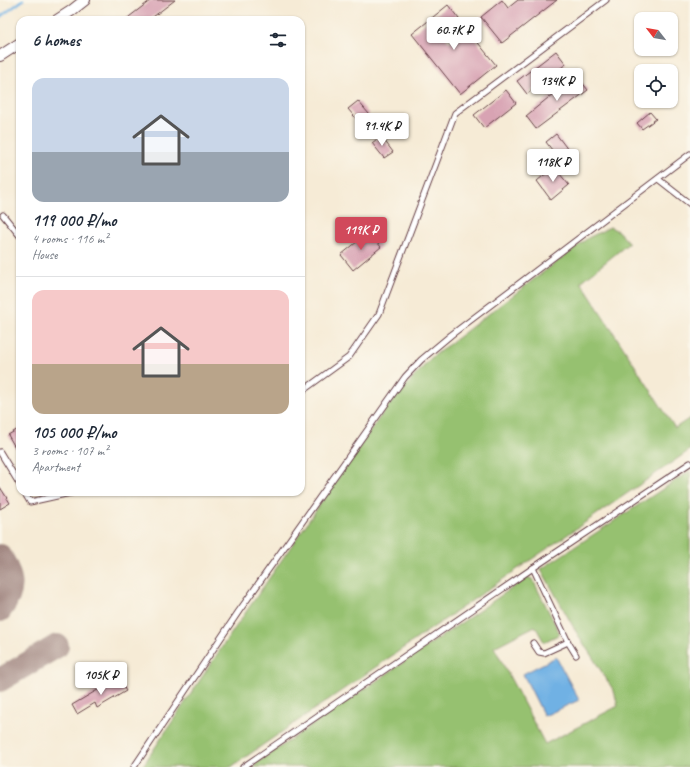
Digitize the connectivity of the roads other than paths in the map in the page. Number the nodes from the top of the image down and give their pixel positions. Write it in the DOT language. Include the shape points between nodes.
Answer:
graph roads {
  1 [pos="85,0"];
  2 [pos="606,0"];
  3 [pos="63,16"];
  4 [pos="16,46"];
  5 [pos="0,56"];
  6 [pos="690,154"];
  7 [pos="658,179"];
  8 [pos="690,204"];
  9 [pos="3,215"];
  10 [pos="16,231"];
  11 [pos="305,389"];
  12 [pos="0,452"];
  13 [pos="690,463"];
  14 [pos="16,478"];
  15 [pos="26,496"];
  16 [pos="57,496"];
  17 [pos="533,568"];
  18 [pos="568,642"];
  19 [pos="533,643"];
  20 [pos="576,655"];
  21 [pos="134,767"];
  22 [pos="243,767"];
  1 -- 3 [label="street"];
  2 -- 11 [label="lane" via="455,113 379,314 349,357"];
  4 -- 5 [label="street"];
  6 -- 7 [label="lane"];
  7 -- 8 [label="lane"];
  7 -- 21 [label="lane" via="450,335 404,377 239,610"];
  9 -- 10 [label="lane"];
  12 -- 14 [label="lane"];
  13 -- 17 [label="lane"];
  15 -- 16 [label="lane" via="30,502"];
  17 -- 18 [label="lane"];
  17 -- 22 [label="lane"];
  18 -- 19 [label="lane" via="544,653 539,652"];
  18 -- 20 [label="lane"];
}
